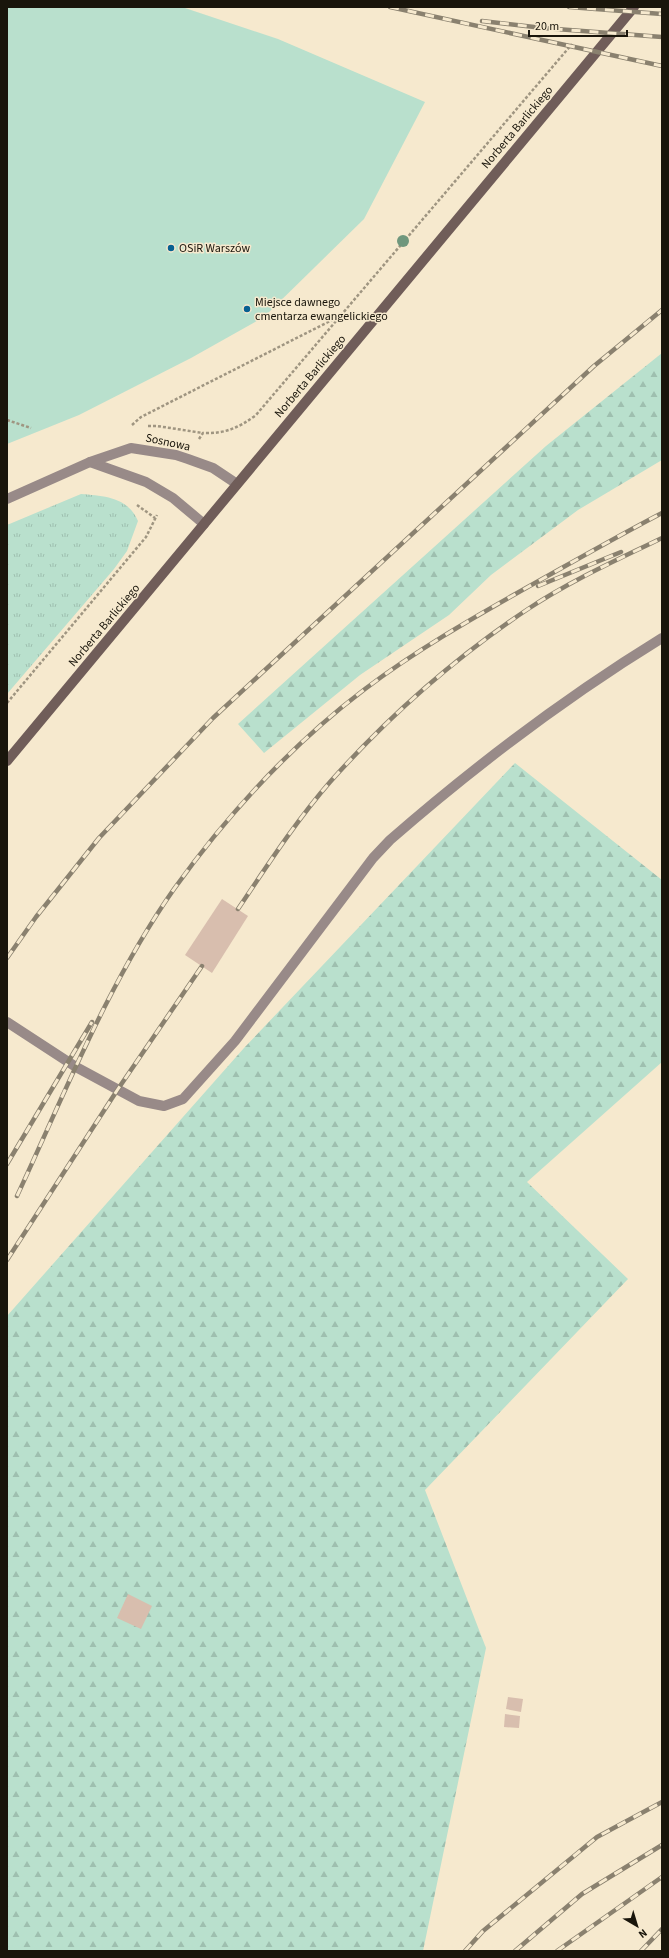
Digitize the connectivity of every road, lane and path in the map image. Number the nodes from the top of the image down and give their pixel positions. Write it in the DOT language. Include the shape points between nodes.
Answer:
graph roads {
  1 [pos="634,7"];
  2 [pos="574,42"];
  3 [pos="7,420"];
  4 [pos="144,426"];
  5 [pos="137,427"];
  6 [pos="31,428"];
  7 [pos="203,433"];
  8 [pos="90,462"];
  9 [pos="237,484"];
  10 [pos="7,499"];
  11 [pos="133,502"];
  12 [pos="156,518"];
  13 [pos="204,524"];
  14 [pos="662,638"];
  15 [pos="7,762"];
  16 [pos="7,1022"];
  1 -- 9 [label="street, Norberta Barlickiego"];
  2 -- 5 [label="path" via="338,317 141,417 130,427"];
  3 -- 6 [label="path"];
  4 -- 7 [label="path"];
  8 -- 9 [label="street, Sosnowa" via="131,448 188,459 213,468"];
  8 -- 10 [label="street, Sosnowa"];
  8 -- 13 [label="street" via="146,482 173,498"];
  9 -- 13 [label="street, Norberta Barlickiego"];
  11 -- 12 [label="path"];
  13 -- 15 [label="street, Norberta Barlickiego"];
  14 -- 16 [label="street" via="598,679 507,746 390,840 373,858 235,1041 183,1099 164,1106 139,1101 76,1067"];
}
